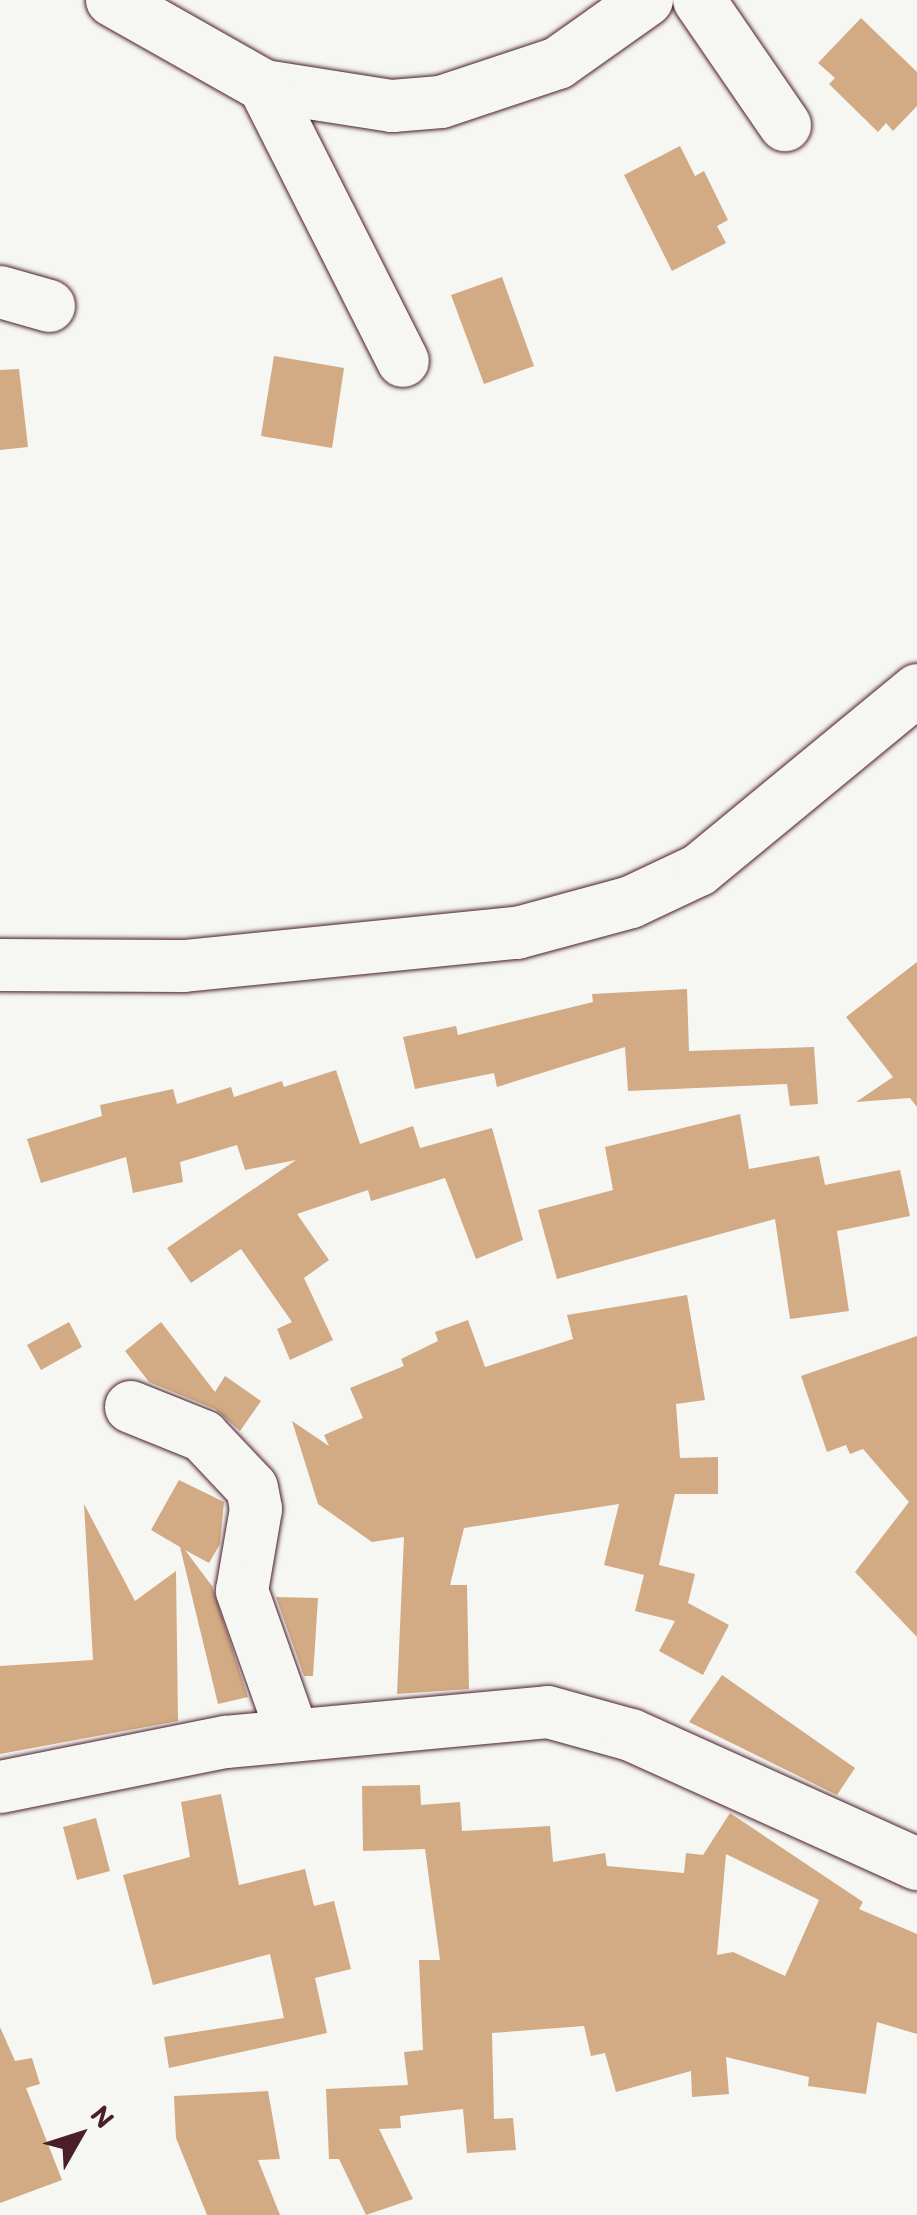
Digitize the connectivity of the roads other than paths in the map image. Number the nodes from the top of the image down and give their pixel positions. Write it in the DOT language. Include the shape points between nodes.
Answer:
graph roads {
  1 [pos="112,0"];
  2 [pos="646,0"];
  3 [pos="699,0"];
  4 [pos="264,86"];
  5 [pos="786,125"];
  6 [pos="403,360"];
  7 [pos="917,690"];
  8 [pos="0,965"];
  9 [pos="131,1407"];
  10 [pos="293,1735"];
  11 [pos="0,1788"];
  12 [pos="917,1864"];
  1 -- 4 [label="street"];
  2 -- 4 [label="street" via="558,63 442,102 374,104"];
  3 -- 5 [label="street"];
  4 -- 6 [label="street"];
  7 -- 8 [label="street" via="699,870 631,902 498,935 184,966"];
  9 -- 10 [label="street" via="203,1436 252,1488 256,1509 242,1591"];
  10 -- 11 [label="street"];
  10 -- 12 [label="street" via="548,1712 631,1735"];
}
